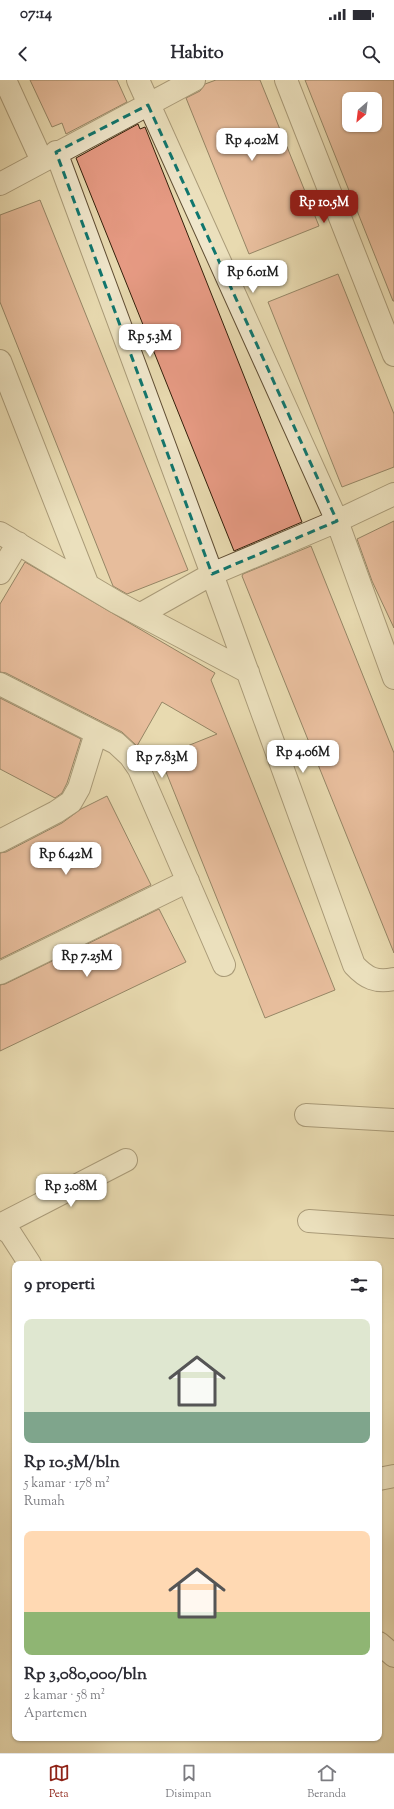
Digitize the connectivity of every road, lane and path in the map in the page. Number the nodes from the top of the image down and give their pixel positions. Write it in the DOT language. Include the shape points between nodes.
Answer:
graph roads {
  1 [pos="5,80"];
  2 [pos="138,80"];
  3 [pos="194,80"];
  4 [pos="286,80"];
  5 [pos="148,105"];
  6 [pos="49,157"];
  7 [pos="0,184"];
  8 [pos="394,355"];
  9 [pos="0,361"];
  10 [pos="394,494"];
  11 [pos="337,522"];
  12 [pos="9,538"];
  13 [pos="0,573"];
  14 [pos="212,574"];
  15 [pos="87,584"];
  16 [pos="141,614"];
  17 [pos="248,672"];
  18 [pos="394,678"];
  19 [pos="0,684"];
  20 [pos="96,733"];
  21 [pos="0,841"];
  22 [pos="188,881"];
  23 [pos="224,965"];
  24 [pos="0,973"];
  25 [pos="394,980"];
  26 [pos="306,1115"];
  27 [pos="394,1120"];
  28 [pos="126,1160"];
  29 [pos="309,1221"];
  30 [pos="0,1226"];
  31 [pos="394,1227"];
  32 [pos="28,1261"];
  33 [pos="394,1476"];
  34 [pos="382,1478"];
  35 [pos="382,1646"];
  36 [pos="394,1656"];
  1 -- 6 [label="street"];
  2 -- 5 [label="street"];
  3 -- 5 [label="street"];
  4 -- 8 [label="street"];
  5 -- 6 [label="street"];
  5 -- 11 [label="street"];
  6 -- 7 [label="street"];
  6 -- 14 [label="street"];
  9 -- 15 [label="street"];
  10 -- 11 [label="street"];
  11 -- 14 [label="street"];
  11 -- 18 [label="street"];
  12 -- 13 [label="street"];
  12 -- 15 [label="street"];
  14 -- 16 [label="street"];
  14 -- 17 [label="street"];
  15 -- 16 [label="street"];
  16 -- 17 [label="street"];
  17 -- 25 [label="street" via="354,965 364,976"];
  19 -- 20 [label="street"];
  20 -- 21 [label="street" via="79,788 70,802"];
  20 -- 22 [label="street" via="116,743 139,769"];
  22 -- 23 [label="street"];
  22 -- 24 [label="street"];
  26 -- 27 [label="street"];
  28 -- 30 [label="street"];
  29 -- 31 [label="street"];
  30 -- 32 [label="street" via="10,1233"];
  33 -- 34 [label="street"];
  35 -- 36 [label="street"];
}
